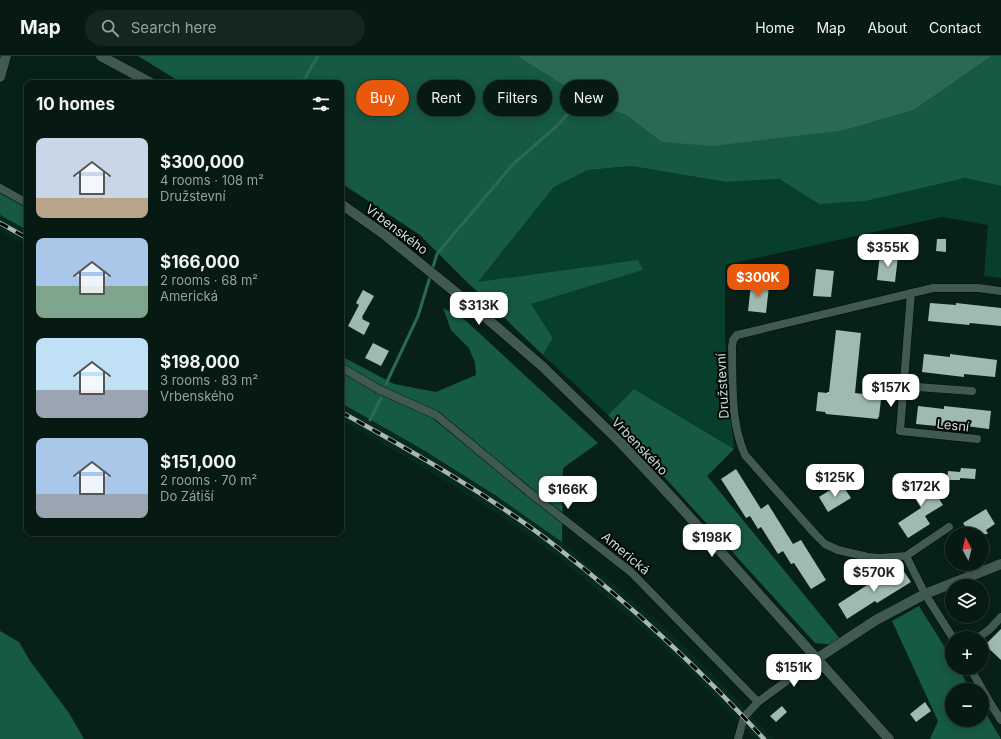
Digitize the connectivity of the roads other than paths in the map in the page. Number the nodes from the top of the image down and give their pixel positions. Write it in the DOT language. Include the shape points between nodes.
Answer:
graph roads {
  1 [pos="6,56"];
  2 [pos="101,56"];
  3 [pos="0,77"];
  4 [pos="145,80"];
  5 [pos="0,188"];
  6 [pos="24,201"];
  7 [pos="344,206"];
  8 [pos="1001,291"];
  9 [pos="911,293"];
  10 [pos="344,369"];
  11 [pos="903,386"];
  12 [pos="972,391"];
  13 [pos="978,439"];
  14 [pos="945,530"];
  15 [pos="906,556"];
  16 [pos="1001,564"];
  17 [pos="925,594"];
  18 [pos="1001,617"];
  19 [pos="948,631"];
  20 [pos="987,631"];
  21 [pos="818,658"];
  22 [pos="974,675"];
  23 [pos="758,702"];
  24 [pos="1001,720"];
  25 [pos="738,739"];
  26 [pos="889,739"];
  1 -- 3 [label="main road"];
  2 -- 4 [label="main road"];
  5 -- 6 [label="street"];
  7 -- 21 [label="main road, Vrbenského" via="386,235 542,366 621,444"];
  8 -- 9 [label="street, Družstevní" via="948,287"];
  9 -- 11 [label="street, Lesní"];
  9 -- 15 [label="street, Družstevní" via="737,335 732,347 735,420 745,455 825,544 868,557"];
  10 -- 23 [label="street, Americká" via="378,389 436,415 631,572"];
  11 -- 12 [label="street"];
  11 -- 13 [label="street, Lesní" via="900,431"];
  14 -- 15 [label="street"];
  15 -- 17 [label="street"];
  16 -- 17 [label="main road"];
  17 -- 19 [label="street"];
  17 -- 21 [label="main road" via="876,620"];
  18 -- 20 [label="street"];
  21 -- 23 [label="street"];
  21 -- 26 [label="main road, Vrbenského"];
  22 -- 24 [label="street"];
  23 -- 25 [label="street" via="744,717"];
}
